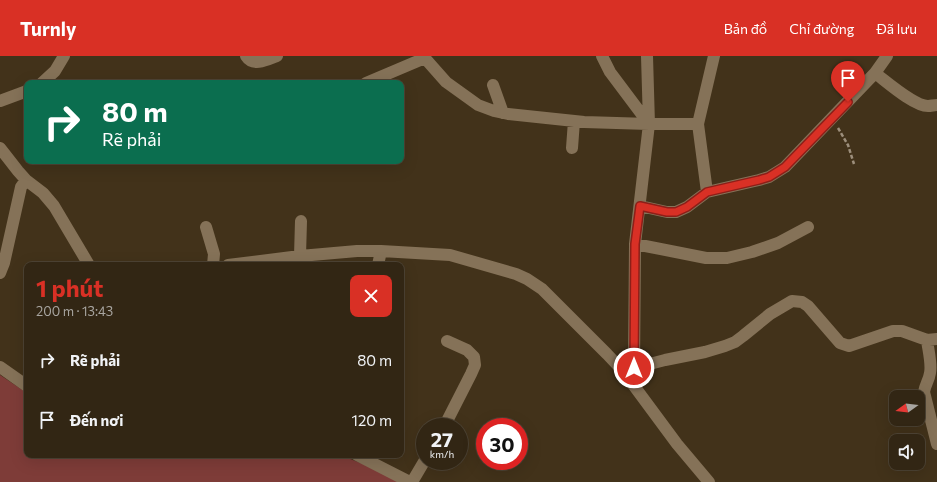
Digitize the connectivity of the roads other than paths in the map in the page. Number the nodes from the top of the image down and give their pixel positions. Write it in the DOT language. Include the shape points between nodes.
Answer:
graph roads {
  1 [pos="64,56"];
  2 [pos="246,56"];
  3 [pos="277,56"];
  4 [pos="602,56"];
  5 [pos="647,56"];
  6 [pos="714,56"];
  7 [pos="887,56"];
  8 [pos="428,58"];
  9 [pos="875,73"];
  10 [pos="45,80"];
  11 [pos="373,80"];
  12 [pos="493,85"];
  13 [pos="24,92"];
  14 [pos="0,101"];
  15 [pos="937,105"];
  16 [pos="503,113"];
  17 [pos="574,121"];
  18 [pos="649,124"];
  19 [pos="698,124"];
  20 [pos="0,148"];
  21 [pos="572,148"];
  22 [pos="26,180"];
  23 [pos="707,192"];
  24 [pos="640,206"];
  25 [pos="301,221"];
  26 [pos="206,227"];
  27 [pos="808,227"];
  28 [pos="635,244"];
  29 [pos="381,251"];
  30 [pos="300,256"];
  31 [pos="87,262"];
  32 [pos="213,262"];
  33 [pos="252,262"];
  34 [pos="379,262"];
  35 [pos="0,273"];
  36 [pos="932,339"];
  37 [pos="447,341"];
  38 [pos="0,367"];
  39 [pos="634,368"];
  40 [pos="623,371"];
  41 [pos="24,384"];
  42 [pos="449,418"];
  43 [pos="937,444"];
  44 [pos="363,458"];
  45 [pos="419,470"];
  46 [pos="411,482"];
  47 [pos="709,482"];
  1 -- 10 [label="street" via="55,71"];
  2 -- 3 [label="street" via="255,63"];
  4 -- 18 [label="street" via="610,72"];
  5 -- 18 [label="street"];
  6 -- 19 [label="street"];
  7 -- 9 [label="street"];
  8 -- 11 [label="street"];
  8 -- 16 [label="street" via="446,82 478,105"];
  9 -- 15 [label="street" via="916,103"];
  9 -- 23 [label="street" via="785,167 769,177"];
  12 -- 16 [label="street"];
  13 -- 14 [label="street"];
  16 -- 17 [label="street"];
  17 -- 18 [label="street"];
  17 -- 21 [label="street"];
  18 -- 19 [label="street"];
  18 -- 24 [label="street"];
  19 -- 23 [label="street"];
  20 -- 22 [label="street"];
  22 -- 31 [label="street" via="43,193 54,206"];
  22 -- 35 [label="street" via="21,187"];
  23 -- 24 [label="street" via="676,212"];
  24 -- 28 [label="street"];
  25 -- 30 [label="street"];
  26 -- 32 [label="street" via="214,254"];
  27 -- 28 [label="street" via="778,243 727,258 706,258"];
  28 -- 39 [label="street"];
  29 -- 30 [label="street"];
  29 -- 34 [label="street"];
  29 -- 40 [label="street" via="450,256 527,279 542,289"];
  30 -- 33 [label="street"];
  36 -- 39 [label="street" via="893,331 849,346 840,342 808,306 802,302 792,301 770,314 735,342 706,352"];
  36 -- 43 [label="street" via="930,374 924,392"];
  37 -- 42 [label="street" via="467,350 474,357 475,365"];
  38 -- 41 [label="street"];
  39 -- 40 [label="street"];
  40 -- 47 [label="street" via="677,444"];
  44 -- 46 [label="street"];
  45 -- 46 [label="street"];
}
